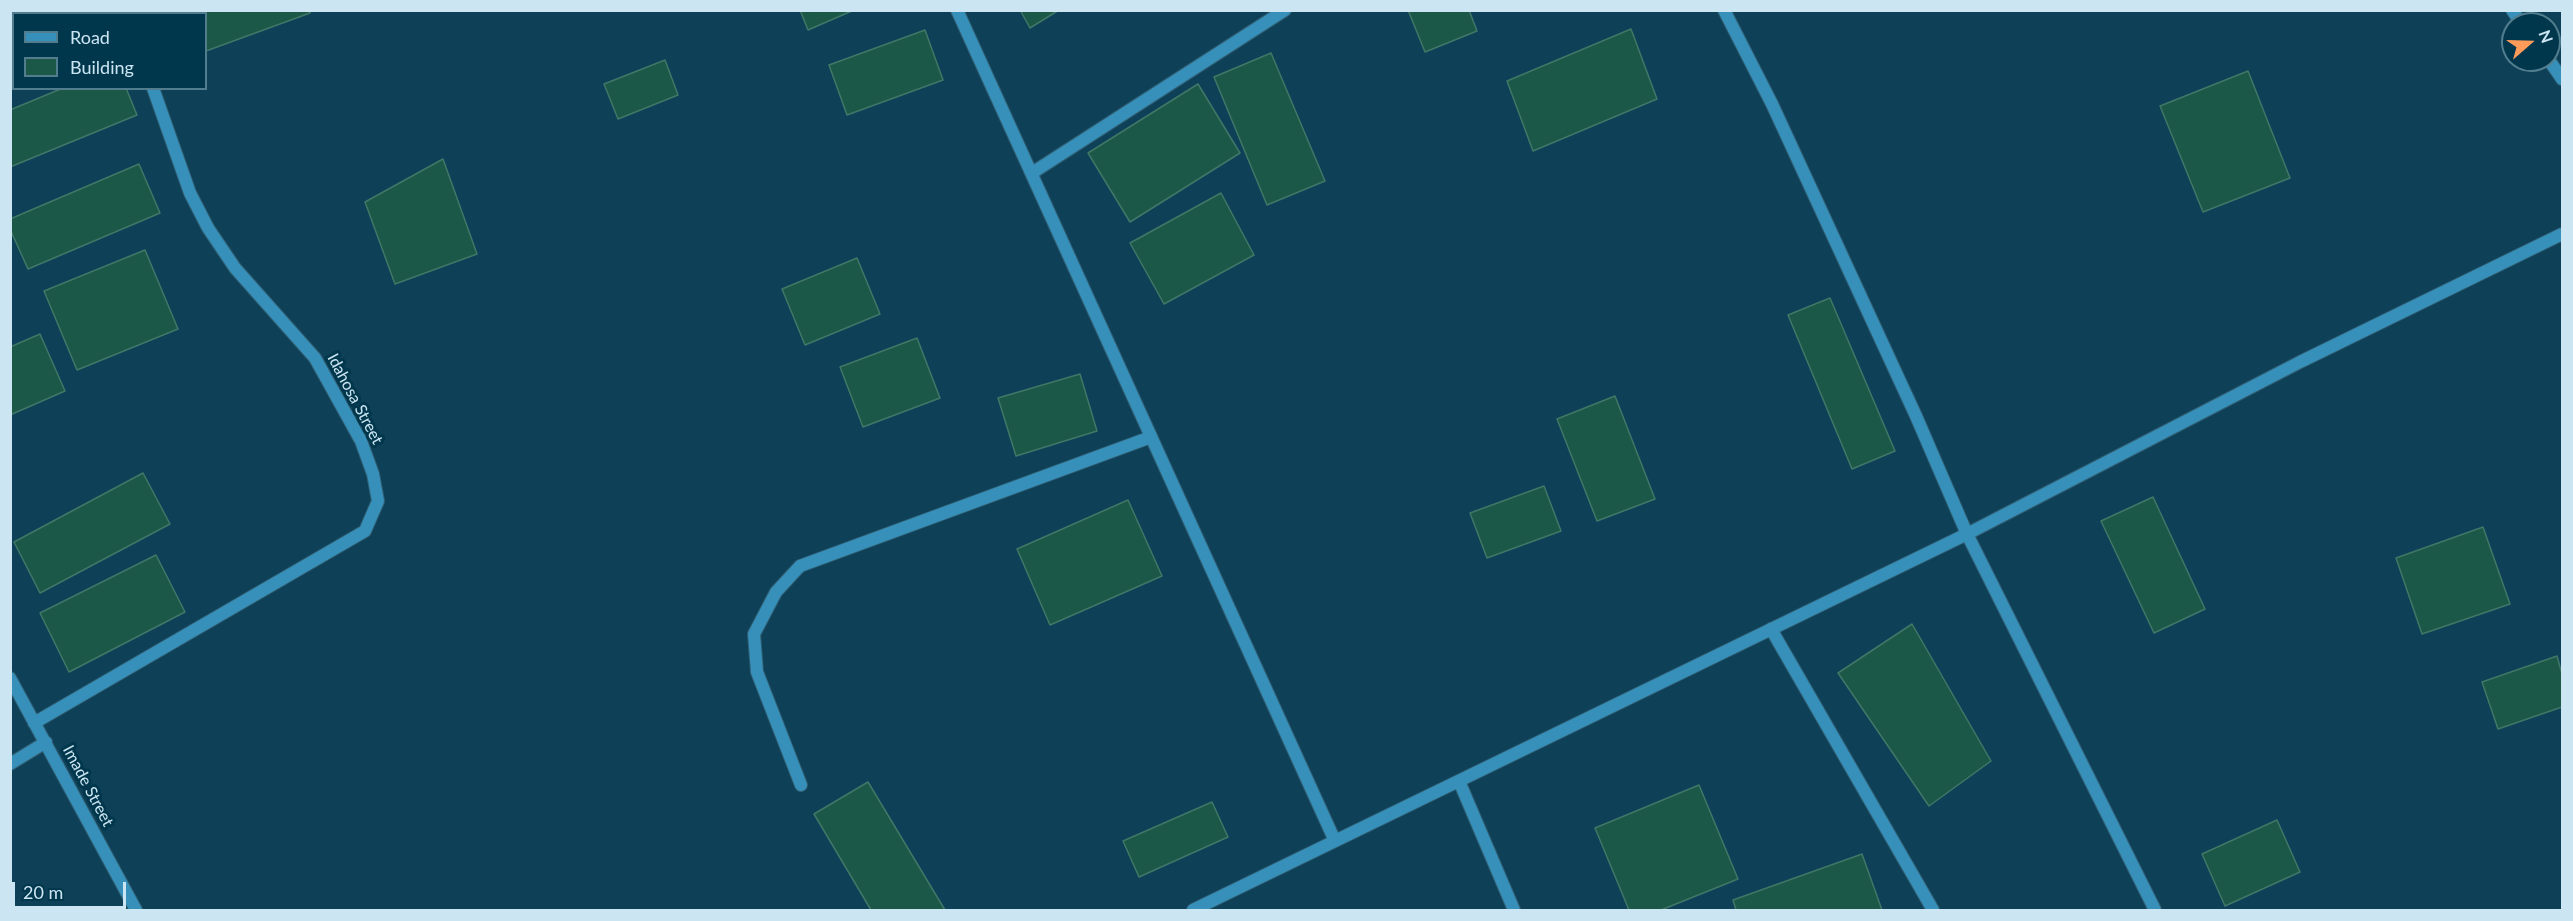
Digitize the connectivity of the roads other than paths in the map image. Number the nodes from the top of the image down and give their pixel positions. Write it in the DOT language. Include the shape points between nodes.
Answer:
graph roads {
  1 [pos="957,10"];
  2 [pos="1285,10"];
  3 [pos="1724,10"];
  4 [pos="154,90"];
  5 [pos="1032,173"];
  6 [pos="2562,234"];
  7 [pos="1151,437"];
  8 [pos="1967,534"];
  9 [pos="1771,630"];
  10 [pos="10,678"];
  11 [pos="34,723"];
  12 [pos="46,742"];
  13 [pos="10,764"];
  14 [pos="1459,781"];
  15 [pos="801,785"];
  16 [pos="1335,841"];
  17 [pos="136,910"];
  18 [pos="1193,910"];
  19 [pos="1514,910"];
  20 [pos="1933,910"];
  21 [pos="2154,910"];
  1 -- 5 [label="street"];
  2 -- 5 [label="street"];
  3 -- 8 [label="street" via="1773,104"];
  4 -- 11 [label="street, Idahosa Street" via="190,193 208,228 235,268 315,358 361,441 378,501 365,531"];
  5 -- 7 [label="street"];
  6 -- 8 [label="street" via="2300,362"];
  7 -- 15 [label="street" via="800,566 776,591 754,634 757,672"];
  7 -- 16 [label="street"];
  8 -- 9 [label="street"];
  8 -- 21 [label="street"];
  9 -- 14 [label="street"];
  9 -- 20 [label="street"];
  10 -- 11 [label="street, Imade Street"];
  11 -- 12 [label="street, Imade Street"];
  12 -- 13 [label="street"];
  12 -- 17 [label="street, Imade Street"];
  14 -- 16 [label="street"];
  14 -- 19 [label="street"];
  16 -- 18 [label="street"];
}
